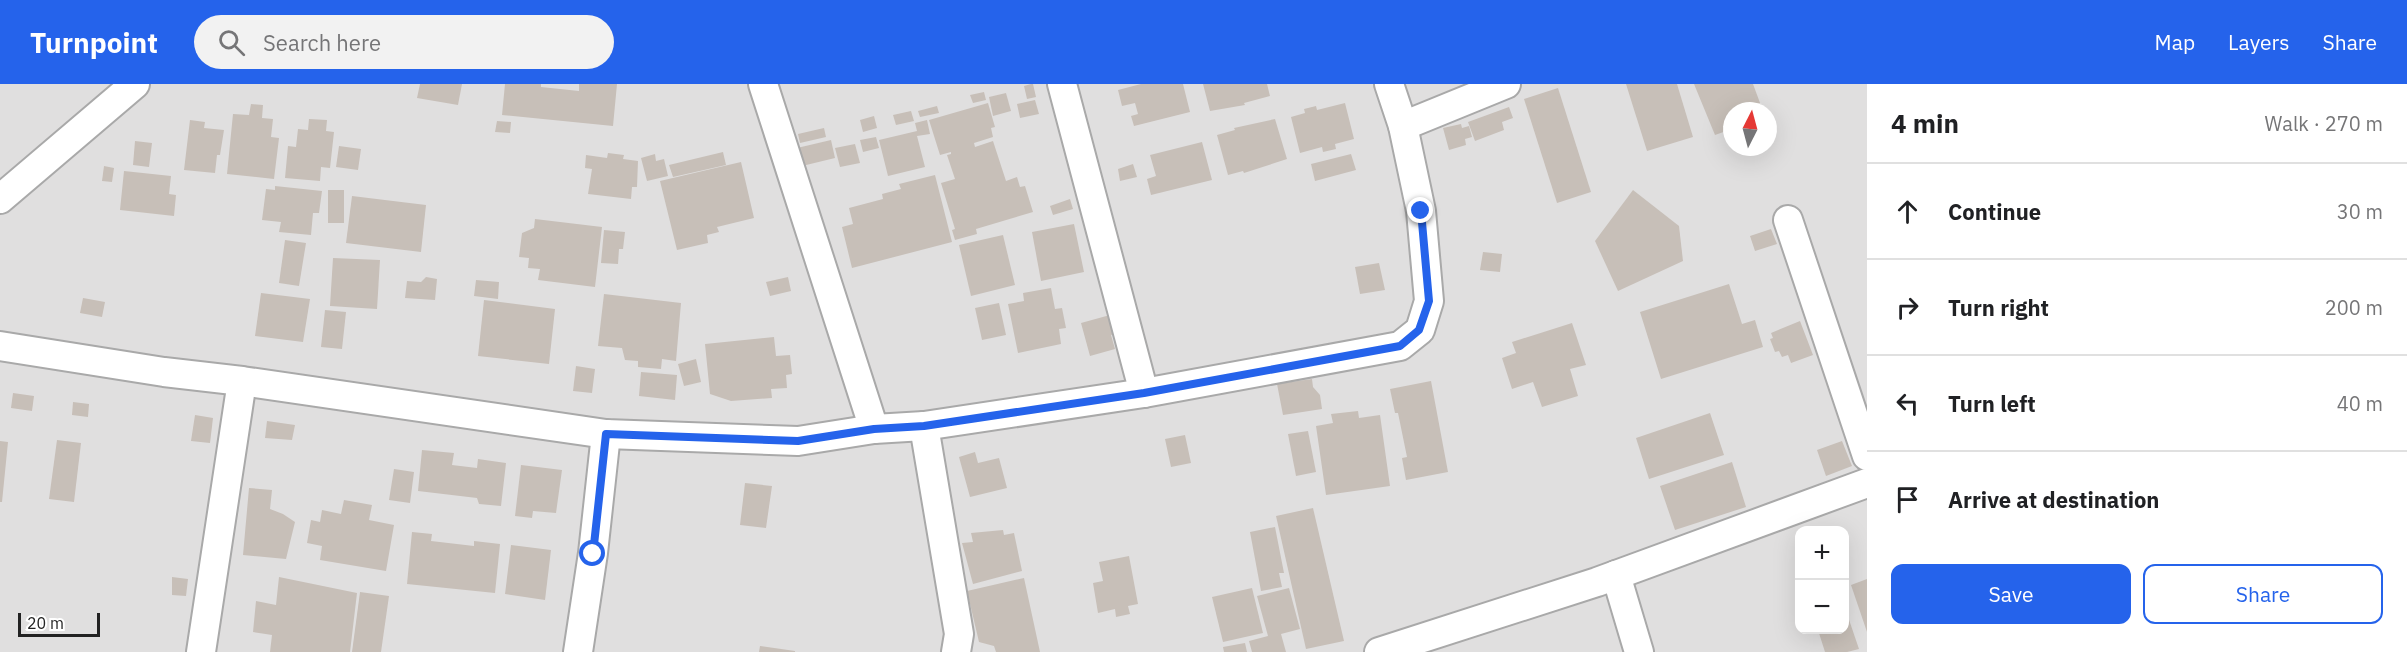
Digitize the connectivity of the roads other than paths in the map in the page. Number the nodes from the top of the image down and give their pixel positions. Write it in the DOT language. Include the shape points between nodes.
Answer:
graph roads {
  1 [pos="135,84"];
  2 [pos="764,84"];
  3 [pos="1062,84"];
  4 [pos="1389,84"];
  5 [pos="1506,84"];
  6 [pos="1403,126"];
  7 [pos="0,199"];
  8 [pos="1788,220"];
  9 [pos="0,346"];
  10 [pos="242,381"];
  11 [pos="1144,393"];
  12 [pos="924,426"];
  13 [pos="874,429"];
  14 [pos="606,434"];
  15 [pos="1867,456"];
  16 [pos="1867,483"];
  17 [pos="1616,575"];
  18 [pos="201,652"];
  19 [pos="578,652"];
  20 [pos="956,652"];
  21 [pos="1379,652"];
  22 [pos="1639,652"];
  1 -- 7 [label="street"];
  2 -- 13 [label="street"];
  3 -- 11 [label="street"];
  4 -- 6 [label="street"];
  5 -- 6 [label="street"];
  6 -- 11 [label="street" via="1421,211 1429,301 1419,330 1400,346"];
  8 -- 15 [label="street"];
  9 -- 10 [label="street"];
  10 -- 14 [label="street"];
  10 -- 18 [label="street"];
  11 -- 12 [label="street"];
  12 -- 13 [label="street"];
  12 -- 20 [label="street" via="959,634"];
  13 -- 14 [label="street" via="798,441"];
  14 -- 19 [label="street"];
  16 -- 17 [label="street"];
  17 -- 21 [label="street"];
  17 -- 22 [label="street"];
}
